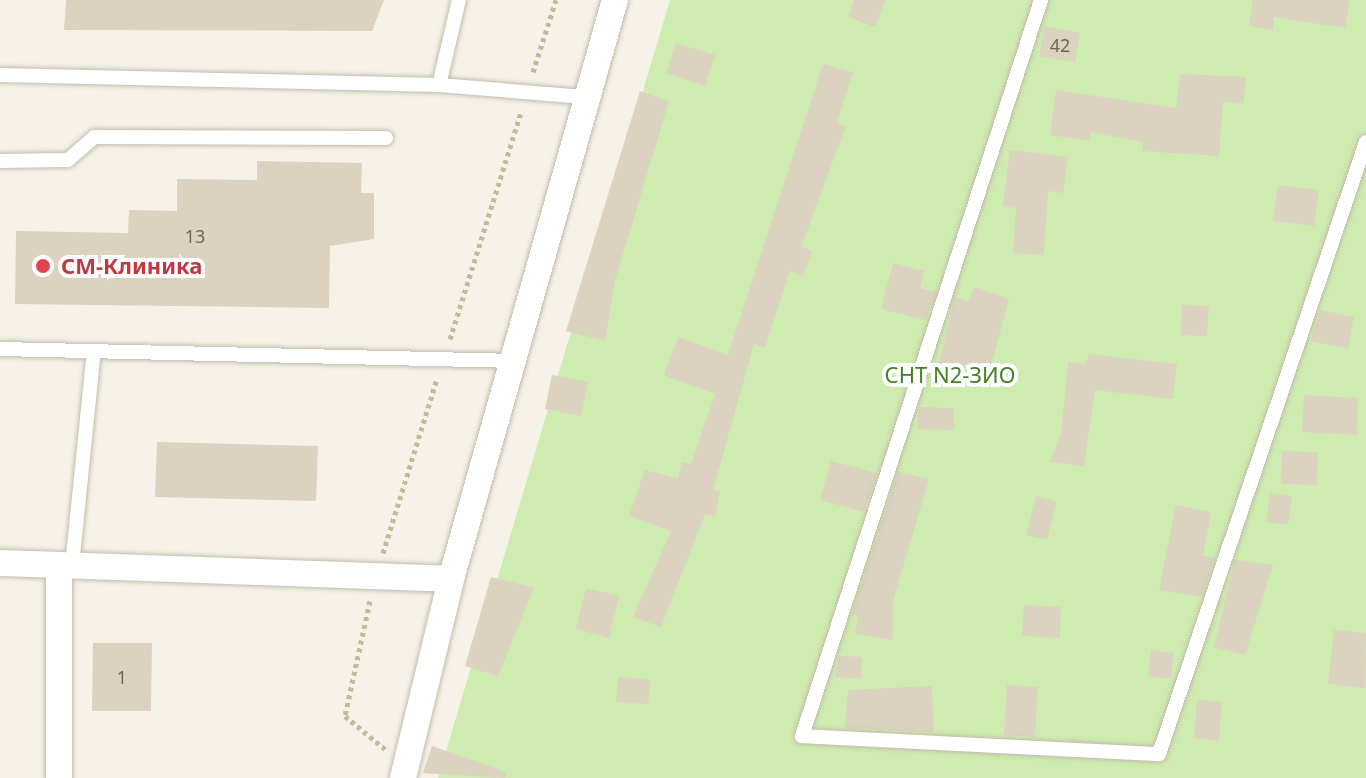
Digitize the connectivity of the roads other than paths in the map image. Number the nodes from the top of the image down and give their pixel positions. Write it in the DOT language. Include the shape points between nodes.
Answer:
graph roads {
  1 [pos="459,0"];
  2 [pos="615,0"];
  3 [pos="1041,0"];
  4 [pos="0,75"];
  5 [pos="439,85"];
  6 [pos="585,97"];
  7 [pos="386,138"];
  8 [pos="1366,142"];
  9 [pos="0,161"];
  10 [pos="0,349"];
  11 [pos="94,351"];
  12 [pos="516,361"];
  13 [pos="0,563"];
  14 [pos="65,565"];
  15 [pos="451,579"];
  16 [pos="404,772"];
  17 [pos="59,778"];
  1 -- 5 [label="lane"];
  2 -- 6 [label="street"];
  3 -- 8 [label="lane" via="802,736 1159,754"];
  4 -- 5 [label="lane"];
  5 -- 6 [label="lane"];
  6 -- 12 [label="street"];
  7 -- 9 [label="lane" via="94,137 68,160"];
  10 -- 11 [label="lane"];
  11 -- 12 [label="lane"];
  11 -- 14 [label="lane"];
  12 -- 15 [label="street"];
  13 -- 14 [label="street"];
  14 -- 15 [label="street"];
  14 -- 17 [label="street"];
  15 -- 16 [label="street"];
}
